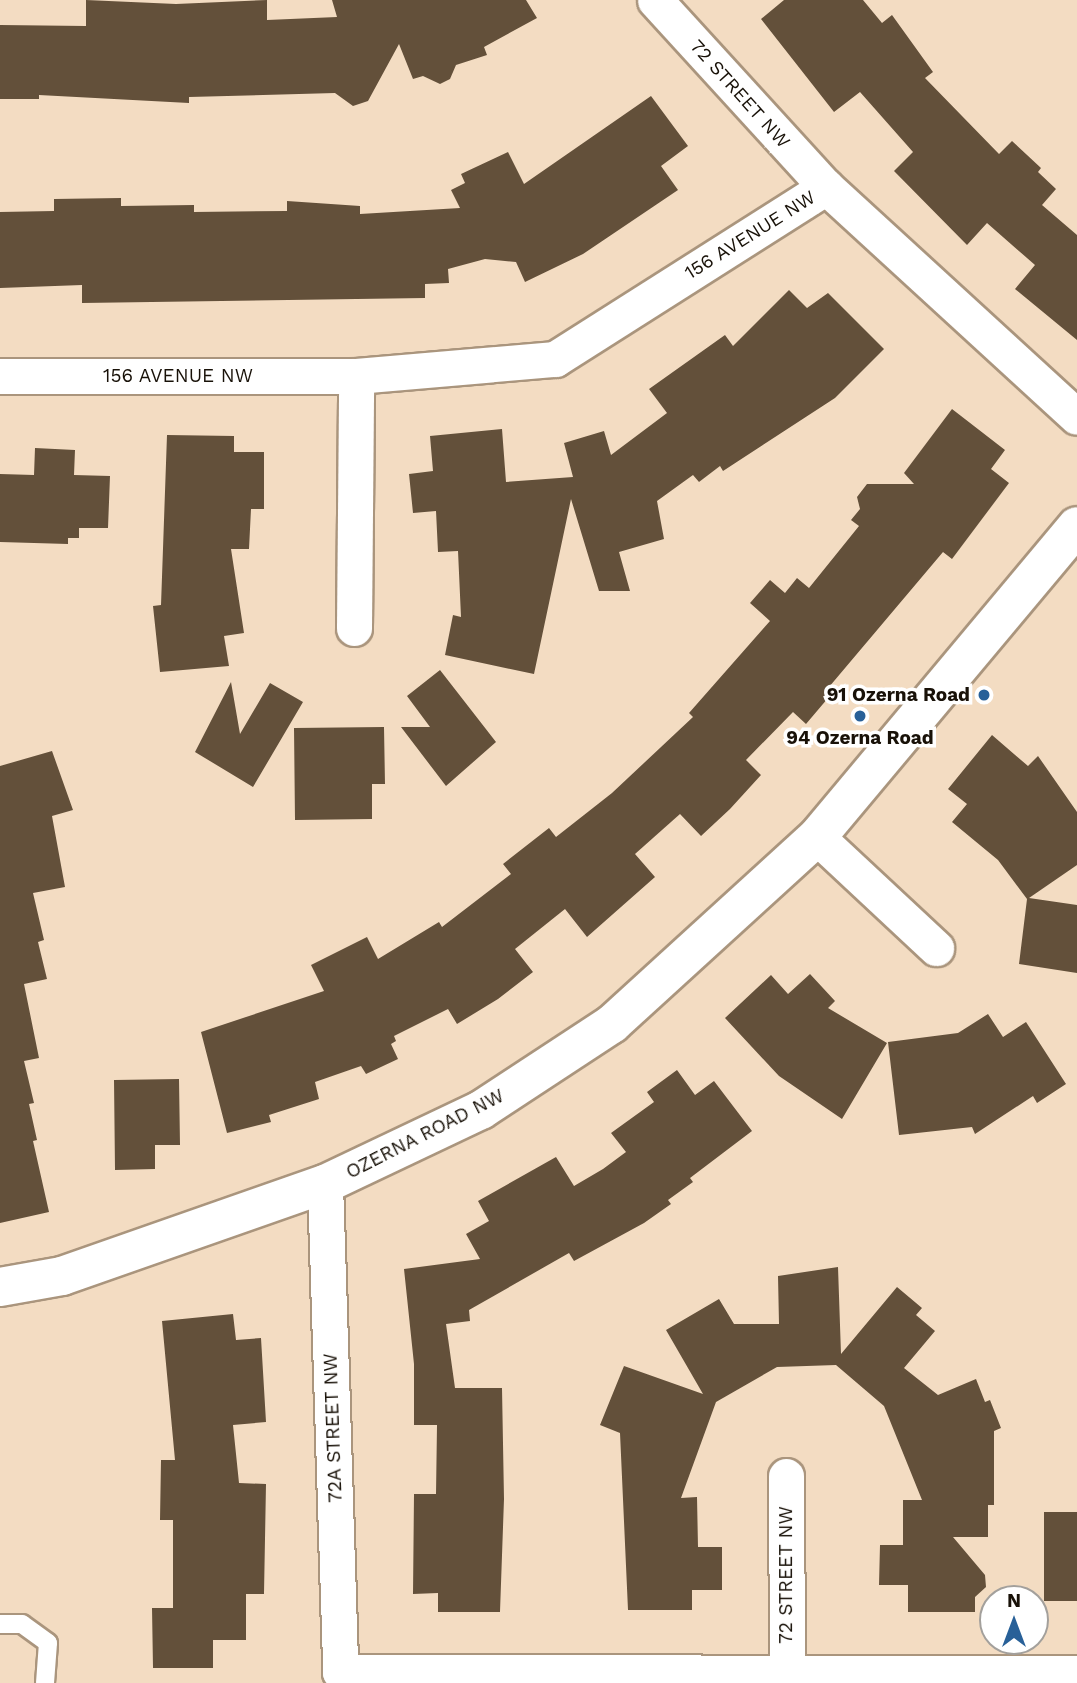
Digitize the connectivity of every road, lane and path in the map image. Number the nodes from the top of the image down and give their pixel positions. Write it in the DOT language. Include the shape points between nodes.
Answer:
graph roads {
  1 [pos="655,0"];
  2 [pos="826,187"];
  3 [pos="0,376"];
  4 [pos="356,376"];
  5 [pos="1077,417"];
  6 [pos="1077,526"];
  7 [pos="354,628"];
  8 [pos="817,837"];
  9 [pos="936,948"];
  10 [pos="325,1184"];
  11 [pos="0,1287"];
  12 [pos="786,1476"];
  13 [pos="0,1624"];
  14 [pos="1077,1673"];
  15 [pos="787,1674"];
  16 [pos="45,1683"];
  1 -- 2 [label="street, 72 STREET NW"];
  2 -- 4 [label="street, 156 AVENUE NW" via="555,359"];
  2 -- 5 [label="street, 156 AVENUE NW"];
  3 -- 4 [label="street, 156 AVENUE NW"];
  4 -- 7 [label="street"];
  6 -- 8 [label="street, OZERNA ROAD NW"];
  8 -- 9 [label="street"];
  8 -- 10 [label="street, OZERNA ROAD NW" via="612,1024 481,1110"];
  10 -- 11 [label="street, OZERNA ROAD NW" via="62,1276"];
  10 -- 15 [label="street, 72A STREET NW" via="340,1672"];
  12 -- 15 [label="street, 72 STREET NW"];
  13 -- 16 [label="lane" via="22,1624 48,1643"];
  14 -- 15 [label="street"];
}
